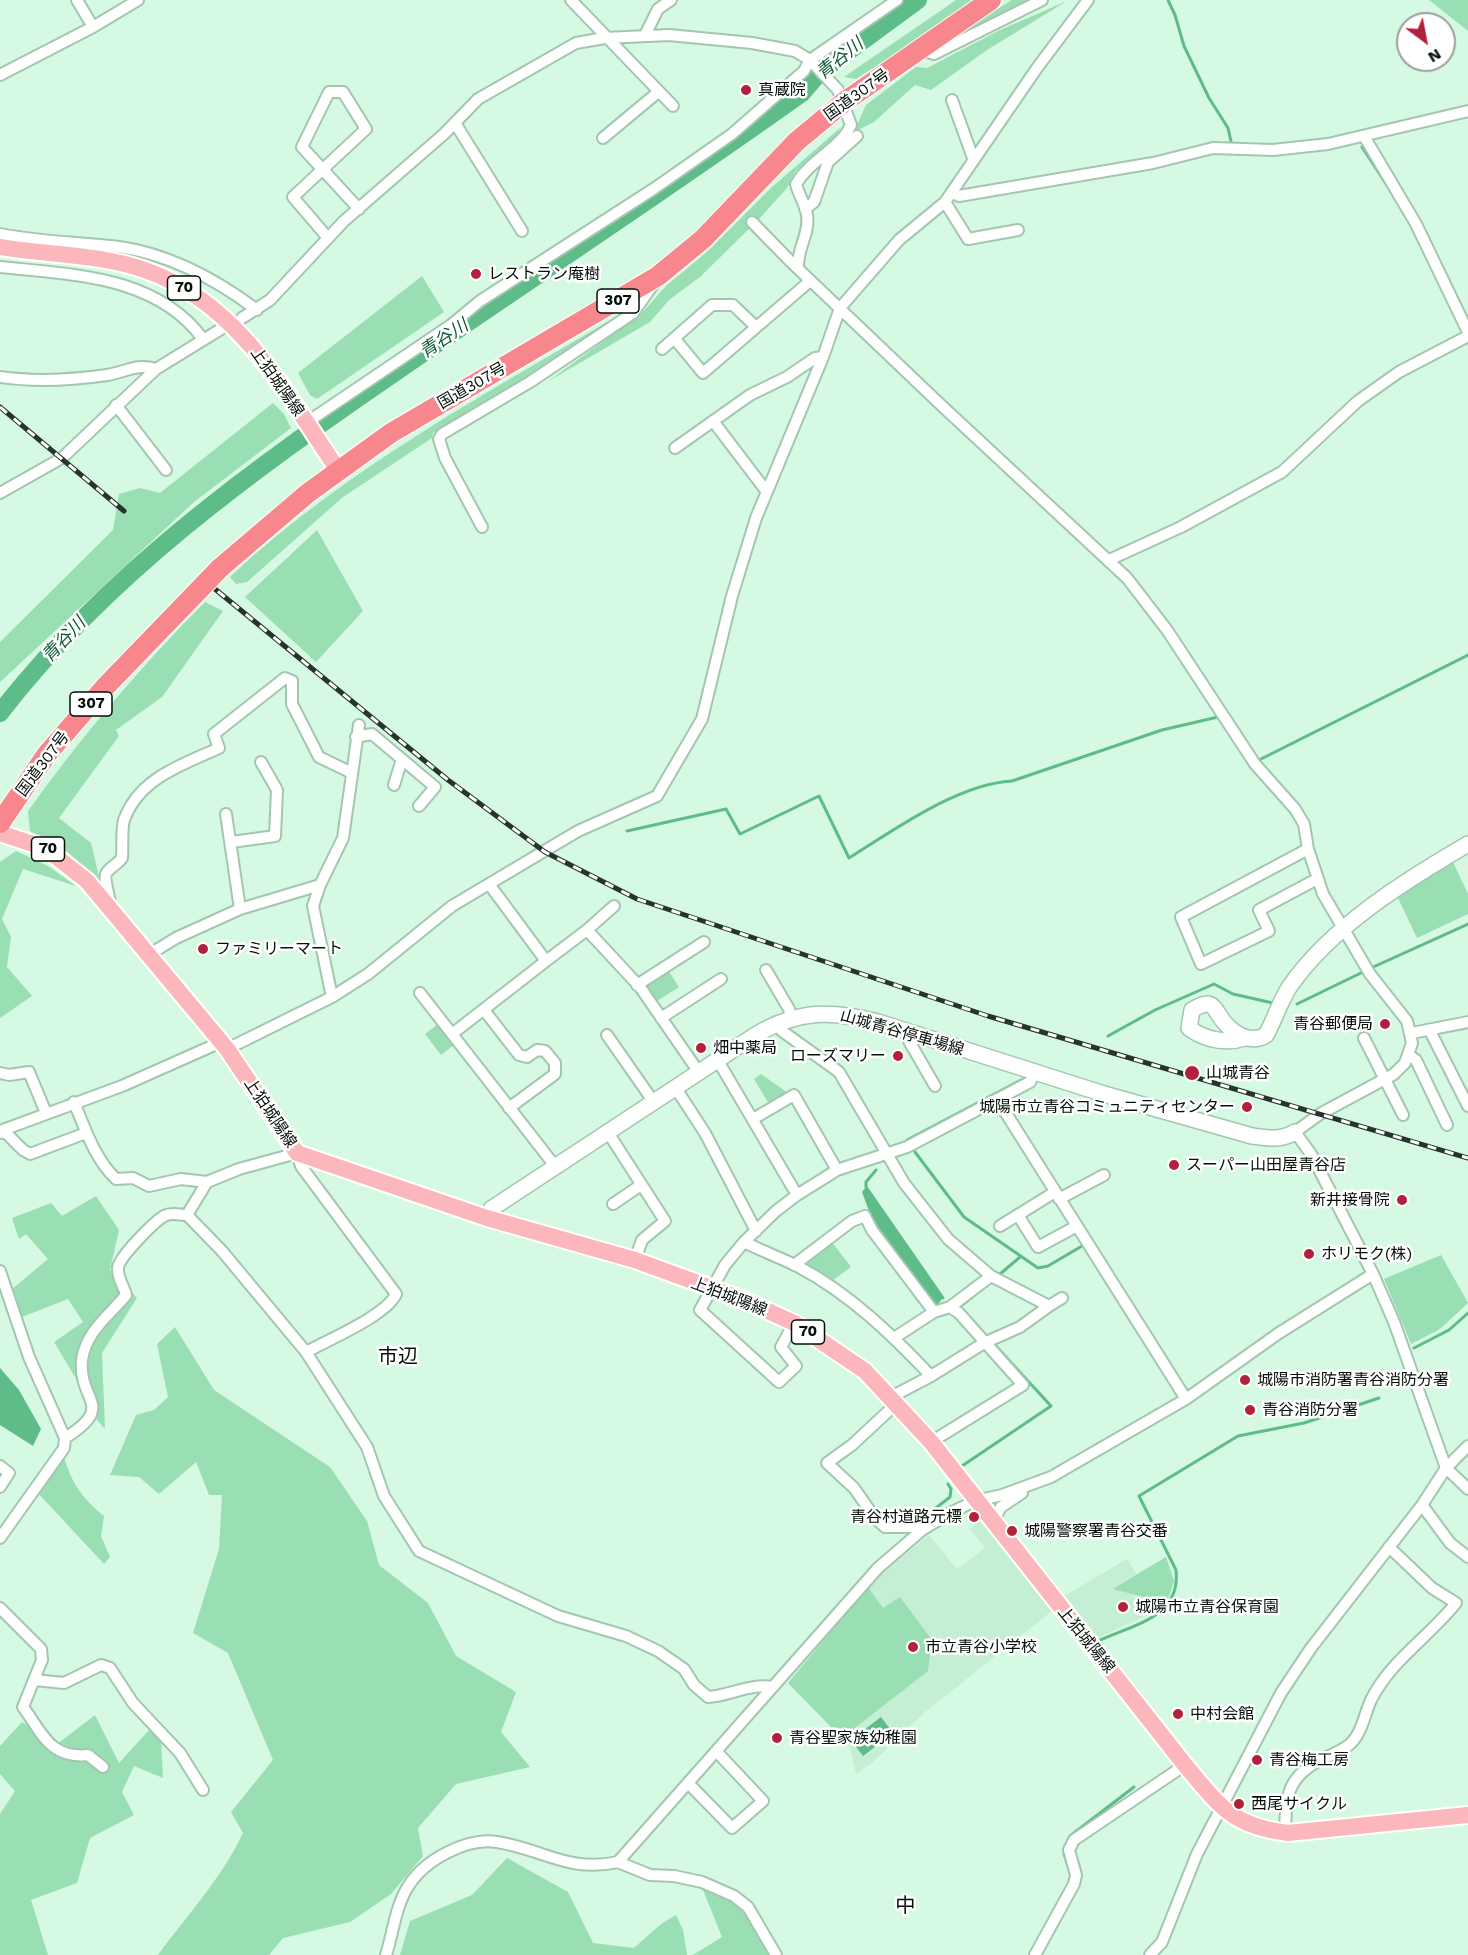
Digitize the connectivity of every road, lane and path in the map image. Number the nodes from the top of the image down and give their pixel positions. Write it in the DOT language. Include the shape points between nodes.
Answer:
graph roads {
  1 [pos="77,0"];
  2 [pos="138,0"];
  3 [pos="571,0"];
  4 [pos="670,0"];
  5 [pos="897,0"];
  6 [pos="991,0"];
  7 [pos="1042,0"];
  8 [pos="1088,0"];
  9 [pos="93,27"];
  10 [pos="645,35"];
  11 [pos="605,38"];
  12 [pos="919,50"];
  13 [pos="814,64"];
  14 [pos="0,75"];
  15 [pos="657,93"];
  16 [pos="841,96"];
  17 [pos="952,100"];
  18 [pos="673,106"];
  19 [pos="1468,111"];
  20 [pos="454,123"];
  21 [pos="857,136"];
  22 [pos="1364,136"];
  23 [pos="603,138"];
  24 [pos="973,158"];
  25 [pos="321,168"];
  26 [pos="949,198"];
  27 [pos="359,209"];
  28 [pos="805,209"];
  29 [pos="752,222"];
  30 [pos="1018,230"];
  31 [pos="522,231"];
  32 [pos="0,234"];
  33 [pos="328,238"];
  34 [pos="0,247"];
  35 [pos="0,267"];
  36 [pos="798,267"];
  37 [pos="658,276"];
  38 [pos="810,281"];
  39 [pos="840,308"];
  40 [pos="257,310"];
  41 [pos="242,318"];
  42 [pos="755,326"];
  43 [pos="221,329"];
  44 [pos="1468,334"];
  45 [pos="674,338"];
  46 [pos="203,339"];
  47 [pos="662,349"];
  48 [pos="823,357"];
  49 [pos="156,369"];
  50 [pos="0,377"];
  51 [pos="116,405"];
  52 [pos="713,421"];
  53 [pos="307,425"];
  54 [pos="675,448"];
  55 [pos="166,470"];
  56 [pos="338,470"];
  57 [pos="767,492"];
  58 [pos="0,493"];
  59 [pos="482,527"];
  60 [pos="1109,561"];
  61 [pos="358,725"];
  62 [pos="356,737"];
  63 [pos="402,759"];
  64 [pos="261,762"];
  65 [pos="350,772"];
  66 [pos="394,785"];
  67 [pos="419,806"];
  68 [pos="226,814"];
  69 [pos="0,823"];
  70 [pos="0,832"];
  71 [pos="232,843"];
  72 [pos="1468,844"];
  73 [pos="1308,849"];
  74 [pos="1317,879"];
  75 [pos="489,884"];
  76 [pos="320,885"];
  77 [pos="614,906"];
  78 [pos="110,908"];
  79 [pos="240,909"];
  80 [pos="1344,929"];
  81 [pos="587,930"];
  82 [pos="704,942"];
  83 [pos="150,954"];
  84 [pos="546,961"];
  85 [pos="766,970"];
  86 [pos="721,979"];
  87 [pos="637,985"];
  88 [pos="420,993"];
  89 [pos="332,997"];
  90 [pos="484,1010"];
  91 [pos="661,1018"];
  92 [pos="784,1020"];
  93 [pos="1468,1022"];
  94 [pos="1430,1031"];
  95 [pos="908,1032"];
  96 [pos="1412,1033"];
  97 [pos="452,1034"];
  98 [pos="607,1035"];
  99 [pos="1245,1038"];
  100 [pos="1364,1038"];
  101 [pos="224,1045"];
  102 [pos="1409,1055"];
  103 [pos="717,1059"];
  104 [pos="698,1071"];
  105 [pos="1036,1071"];
  106 [pos="0,1073"];
  107 [pos="1385,1079"];
  108 [pos="935,1086"];
  109 [pos="675,1087"];
  110 [pos="997,1099"];
  111 [pos="653,1101"];
  112 [pos="74,1102"];
  113 [pos="1468,1106"];
  114 [pos="510,1108"];
  115 [pos="46,1113"];
  116 [pos="1402,1115"];
  117 [pos="753,1119"];
  118 [pos="1447,1125"];
  119 [pos="607,1131"];
  120 [pos="1,1132"];
  121 [pos="1295,1132"];
  122 [pos="86,1133"];
  123 [pos="297,1153"];
  124 [pos="886,1153"];
  125 [pos="555,1166"];
  126 [pos="837,1170"];
  127 [pos="1104,1175"];
  128 [pos="207,1182"];
  129 [pos="641,1185"];
  130 [pos="797,1196"];
  131 [pos="1057,1196"];
  132 [pos="613,1204"];
  133 [pos="188,1215"];
  134 [pos="1017,1215"];
  135 [pos="487,1218"];
  136 [pos="1000,1226"];
  137 [pos="1077,1226"];
  138 [pos="756,1231"];
  139 [pos="744,1242"];
  140 [pos="635,1260"];
  141 [pos="794,1265"];
  142 [pos="0,1271"];
  143 [pos="1373,1274"];
  144 [pos="991,1276"];
  145 [pos="711,1289"];
  146 [pos="1062,1298"];
  147 [pos="1049,1306"];
  148 [pos="950,1307"];
  149 [pos="934,1312"];
  150 [pos="794,1323"];
  151 [pos="894,1338"];
  152 [pos="984,1343"];
  153 [pos="306,1352"];
  154 [pos="931,1376"];
  155 [pos="894,1400"];
  156 [pos="1186,1400"];
  157 [pos="65,1438"];
  158 [pos="930,1442"];
  159 [pos="1468,1446"];
  160 [pos="0,1466"];
  161 [pos="1446,1468"];
  162 [pos="1035,1485"];
  163 [pos="0,1487"];
  164 [pos="1468,1490"];
  165 [pos="975,1501"];
  166 [pos="1422,1505"];
  167 [pos="4,1522"];
  168 [pos="992,1523"];
  169 [pos="922,1530"];
  170 [pos="0,1538"];
  171 [pos="1389,1547"];
  172 [pos="1468,1557"];
  173 [pos="0,1608"];
  174 [pos="35,1680"];
  175 [pos="772,1687"];
  176 [pos="717,1752"];
  177 [pos="1185,1765"];
  178 [pos="103,1767"];
  179 [pos="689,1784"];
  180 [pos="204,1790"];
  181 [pos="1220,1807"];
  182 [pos="1468,1815"];
  183 [pos="1285,1833"];
  184 [pos="618,1862"];
  185 [pos="386,1955"];
  186 [pos="776,1955"];
  187 [pos="1035,1955"];
  188 [pos="1150,1955"];
  1 -- 9 [label="street"];
  2 -- 9 [label="street"];
  3 -- 11 [label="street"];
  4 -- 10 [label="street" via="658,9"];
  5 -- 13 [label="street"];
  6 -- 12 [label="highway, 国道307号 / 307"];
  7 -- 12 [label="street" via="934,54"];
  8 -- 24 [label="street"];
  9 -- 14 [label="street"];
  10 -- 11 [label="street"];
  10 -- 13 [label="street" via="752,43 795,51"];
  11 -- 15 [label="street"];
  11 -- 20 [label="street" via="576,43 478,99"];
  12 -- 16 [label="highway, 国道307号 / 307"];
  13 -- 16 [label="street"];
  13 -- 53 [label="street" via="732,134 480,302"];
  15 -- 18 [label="street"];
  15 -- 23 [label="street"];
  16 -- 28 [label="street" via="851,125 847,135 804,170 796,183"];
  16 -- 37 [label="highway, 国道307号 / 307" via="703,239"];
  17 -- 24 [label="street"];
  19 -- 22 [label="street"];
  20 -- 27 [label="street"];
  20 -- 31 [label="street"];
  21 -- 28 [label="street" via="828,162 814,202"];
  22 -- 26 [label="street" via="1300,148 1213,148 1142,165"];
  22 -- 44 [label="street" via="1416,224"];
  24 -- 26 [label="street"];
  25 -- 25 [label="street" via="302,147 329,92 342,92 366,129"];
  25 -- 27 [label="street"];
  25 -- 33 [label="street" via="293,197"];
  26 -- 30 [label="street" via="968,239"];
  26 -- 39 [label="street" via="884,255"];
  27 -- 33 [label="street"];
  28 -- 36 [label="street" via="806,231"];
  29 -- 36 [label="street"];
  32 -- 40 [label="street" via="122,247 216,281"];
  33 -- 40 [label="street"];
  34 -- 53 [label="main road, 上狛城陽線 / 70" via="144,269 196,295 241,333 271,367"];
  35 -- 46 [label="street" via="91,277 129,286 161,300 189,320"];
  36 -- 38 [label="street"];
  37 -- 56 [label="highway, 国道307号 / 307" via="391,433"];
  37 -- 59 [label="street" via="633,313 530,382 442,434 439,440 445,458"];
  38 -- 39 [label="street"];
  38 -- 42 [label="street"];
  39 -- 48 [label="street"];
  39 -- 60 [label="street"];
  40 -- 41 [label="street"];
  42 -- 45 [label="street" via="732,305 712,305"];
  42 -- 45 [label="street" via="703,373"];
  43 -- 46 [label="street"];
  44 -- 60 [label="street" via="1399,372 1358,401 1282,472"];
  45 -- 47 [label="street"];
  46 -- 49 [label="street"];
  48 -- 52 [label="street" via="750,395"];
  48 -- 57 [label="street"];
  49 -- 50 [label="street" via="142,365 109,375 60,380"];
  49 -- 51 [label="street"];
  51 -- 55 [label="street"];
  51 -- 58 [label="street" via="62,458"];
  52 -- 54 [label="street"];
  52 -- 57 [label="street"];
  53 -- 56 [label="main road, 上狛城陽線 / 70"];
  56 -- 69 [label="highway, 国道307号 / 307, bridge" via="220,568 105,687 47,754"];
  57 -- 75 [label="street" via="732,596 702,718 657,796 578,831"];
  60 -- 73 [label="street" via="1167,630 1255,764 1295,809 1304,824"];
  61 -- 62 [label="street"];
  62 -- 63 [label="street" via="372,734"];
  62 -- 65 [label="street"];
  63 -- 66 [label="street"];
  63 -- 67 [label="street" via="435,787"];
  64 -- 71 [label="street" via="277,790 275,836"];
  65 -- 76 [label="street" via="343,838"];
  65 -- 78 [label="street" via="319,757 292,704 292,681 285,678 214,734 219,748 175,767 138,792 124,822 122,858 106,872 104,880 111,895"];
  68 -- 71 [label="street"];
  70 -- 78 [label="main road, 上狛城陽線 / 70" via="58,856"];
  71 -- 79 [label="street"];
  72 -- 80 [label="main road" via="1424,868"];
  73 -- 74 [label="street"];
  73 -- 74 [label="street" via="1180,918 1202,964 1269,931 1259,910"];
  74 -- 80 [label="street"];
  75 -- 84 [label="street"];
  75 -- 89 [label="street" via="452,906 368,974"];
  76 -- 79 [label="street"];
  76 -- 89 [label="street" via="313,906"];
  77 -- 81 [label="street"];
  78 -- 83 [label="main road, 上狛城陽線 / 70"];
  79 -- 83 [label="street"];
  80 -- 96 [label="street"];
  80 -- 99 [label="main road" via="1306,964 1266,1035"];
  81 -- 84 [label="street"];
  81 -- 87 [label="street"];
  82 -- 87 [label="street"];
  83 -- 101 [label="main road, 上狛城陽線 / 70"];
  84 -- 90 [label="street"];
  85 -- 92 [label="street" via="789,1009"];
  86 -- 91 [label="street"];
  87 -- 91 [label="street"];
  88 -- 97 [label="street"];
  89 -- 101 [label="street"];
  90 -- 97 [label="street"];
  90 -- 114 [label="street" via="519,1055 527,1057 537,1050 545,1051 555,1063 555,1074"];
  91 -- 104 [label="street"];
  92 -- 95 [label="main road, 山城青谷停車場線" via="824,1013 846,1014"];
  92 -- 103 [label="main road, 山城青谷停車場線"];
  92 -- 124 [label="street" via="782,1031 840,1072"];
  93 -- 94 [label="street"];
  94 -- 96 [label="street"];
  94 -- 113 [label="street"];
  95 -- 105 [label="main road, 山城青谷停車場線"];
  95 -- 108 [label="street" via="909,1041"];
  96 -- 102 [label="street"];
  97 -- 114 [label="street"];
  98 -- 111 [label="street"];
  100 -- 107 [label="street"];
  101 -- 112 [label="street"];
  101 -- 123 [label="main road, 上狛城陽線 / 70"];
  102 -- 107 [label="street" via="1400,1070"];
  102 -- 118 [label="street" via="1416,1060"];
  103 -- 104 [label="main road, 山城青谷停車場線"];
  103 -- 117 [label="street"];
  104 -- 109 [label="main road, 山城青谷停車場線"];
  105 -- 110 [label="street" via="1030,1082"];
  105 -- 121 [label="main road, 山城青谷停車場線" via="1252,1136 1275,1139"];
  106 -- 115 [label="street" via="29,1072"];
  107 -- 116 [label="street"];
  107 -- 121 [label="street"];
  109 -- 111 [label="main road, 山城青谷停車場線"];
  109 -- 138 [label="street" via="705,1132"];
  110 -- 124 [label="street" via="907,1147"];
  110 -- 131 [label="street"];
  111 -- 119 [label="main road, 山城青谷停車場線"];
  112 -- 115 [label="street"];
  112 -- 122 [label="street"];
  114 -- 125 [label="street"];
  115 -- 120 [label="street"];
  117 -- 126 [label="street" via="794,1095"];
  117 -- 130 [label="street"];
  119 -- 125 [label="main road, 山城青谷停車場線"];
  119 -- 129 [label="street"];
  120 -- 122 [label="street" via="30,1154"];
  121 -- 143 [label="street" via="1311,1154"];
  122 -- 128 [label="street" via="105,1169 116,1179 133,1178 149,1186 181,1179"];
  123 -- 128 [label="street"];
  123 -- 135 [label="main road, 上狛城陽線 / 70"];
  123 -- 153 [label="street" via="301,1166 396,1294 381,1312"];
  124 -- 126 [label="street"];
  124 -- 144 [label="street" via="948,1239"];
  125 -- 135 [label="main road, 山城青谷停車場線" via="491,1209"];
  126 -- 130 [label="street"];
  127 -- 131 [label="street"];
  128 -- 133 [label="street"];
  129 -- 132 [label="street"];
  129 -- 140 [label="street" via="665,1221 642,1240"];
  130 -- 138 [label="street"];
  131 -- 134 [label="street"];
  131 -- 137 [label="street"];
  133 -- 153 [label="street"];
  133 -- 157 [label="street" via="163,1217 126,1252 118,1266 126,1295 102,1319 89,1338 82,1359 92,1412 87,1424"];
  134 -- 136 [label="street"];
  134 -- 137 [label="street" via="1038,1247"];
  135 -- 140 [label="main road, 上狛城陽線 / 70"];
  137 -- 156 [label="street"];
  138 -- 139 [label="street"];
  139 -- 141 [label="street"];
  139 -- 145 [label="street"];
  140 -- 145 [label="main road, 上狛城陽線 / 70"];
  141 -- 149 [label="street" via="852,1221 865,1216"];
  141 -- 151 [label="street" via="849,1300"];
  142 -- 157 [label="street" via="29,1357"];
  143 -- 156 [label="street"];
  143 -- 161 [label="street"];
  144 -- 147 [label="street"];
  144 -- 148 [label="street"];
  145 -- 150 [label="main road, 上狛城陽線 / 70"];
  145 -- 150 [label="street" via="700,1310 779,1382 796,1366 781,1347"];
  146 -- 147 [label="street"];
  147 -- 152 [label="street" via="1020,1327"];
  148 -- 149 [label="street"];
  148 -- 152 [label="street"];
  149 -- 151 [label="street"];
  150 -- 155 [label="main road, 上狛城陽線 / 70" via="865,1371"];
  151 -- 154 [label="street"];
  152 -- 154 [label="street"];
  152 -- 158 [label="street" via="1023,1384"];
  153 -- 175 [label="street" via="367,1447 384,1496 419,1551 558,1616 626,1636 658,1651 684,1669 708,1697 723,1697 761,1685"];
  154 -- 155 [label="street"];
  155 -- 158 [label="main road, 上狛城陽線 / 70"];
  155 -- 169 [label="street" via="852,1445 827,1463 854,1488 874,1518 885,1527"];
  156 -- 162 [label="street"];
  157 -- 167 [label="street" via="64,1448"];
  158 -- 165 [label="main road, 上狛城陽線 / 70"];
  159 -- 161 [label="street"];
  160 -- 163 [label="street" via="9,1473"];
  161 -- 164 [label="street"];
  161 -- 166 [label="street"];
  162 -- 165 [label="street"];
  162 -- 168 [label="street" via="1001,1507"];
  165 -- 168 [label="main road, 上狛城陽線 / 70"];
  165 -- 169 [label="street"];
  166 -- 171 [label="street"];
  166 -- 172 [label="street" via="1450,1543"];
  167 -- 170 [label="street"];
  168 -- 177 [label="main road, 上狛城陽線 / 70"];
  169 -- 175 [label="street" via="878,1568"];
  171 -- 181 [label="street" via="1281,1693"];
  171 -- 183 [label="street" via="1432,1588 1456,1604 1398,1661 1371,1699 1359,1732 1349,1745 1311,1765 1293,1782 1286,1797"];
  173 -- 174 [label="street" via="41,1649 42,1660"];
  174 -- 178 [label="street" via="23,1707 51,1747 72,1757 88,1755"];
  174 -- 180 [label="street" via="64,1683 101,1665 110,1668 133,1703 180,1753"];
  175 -- 176 [label="street"];
  176 -- 179 [label="street"];
  176 -- 179 [label="street" via="763,1801 732,1828"];
  177 -- 181 [label="main road, 上狛城陽線 / 70"];
  177 -- 187 [label="street" via="1074,1840 1069,1850 1076,1875 1074,1884"];
  179 -- 184 [label="street"];
  181 -- 183 [label="main road, 上狛城陽線 / 70" via="1261,1830"];
  181 -- 188 [label="street" via="1162,1941"];
  182 -- 183 [label="main road, 上狛城陽線 / 70"];
  184 -- 185 [label="street" via="584,1867 497,1842 482,1842 451,1852 409,1884"];
  184 -- 186 [label="street" via="650,1875 702,1882 734,1896 748,1907"];
}
